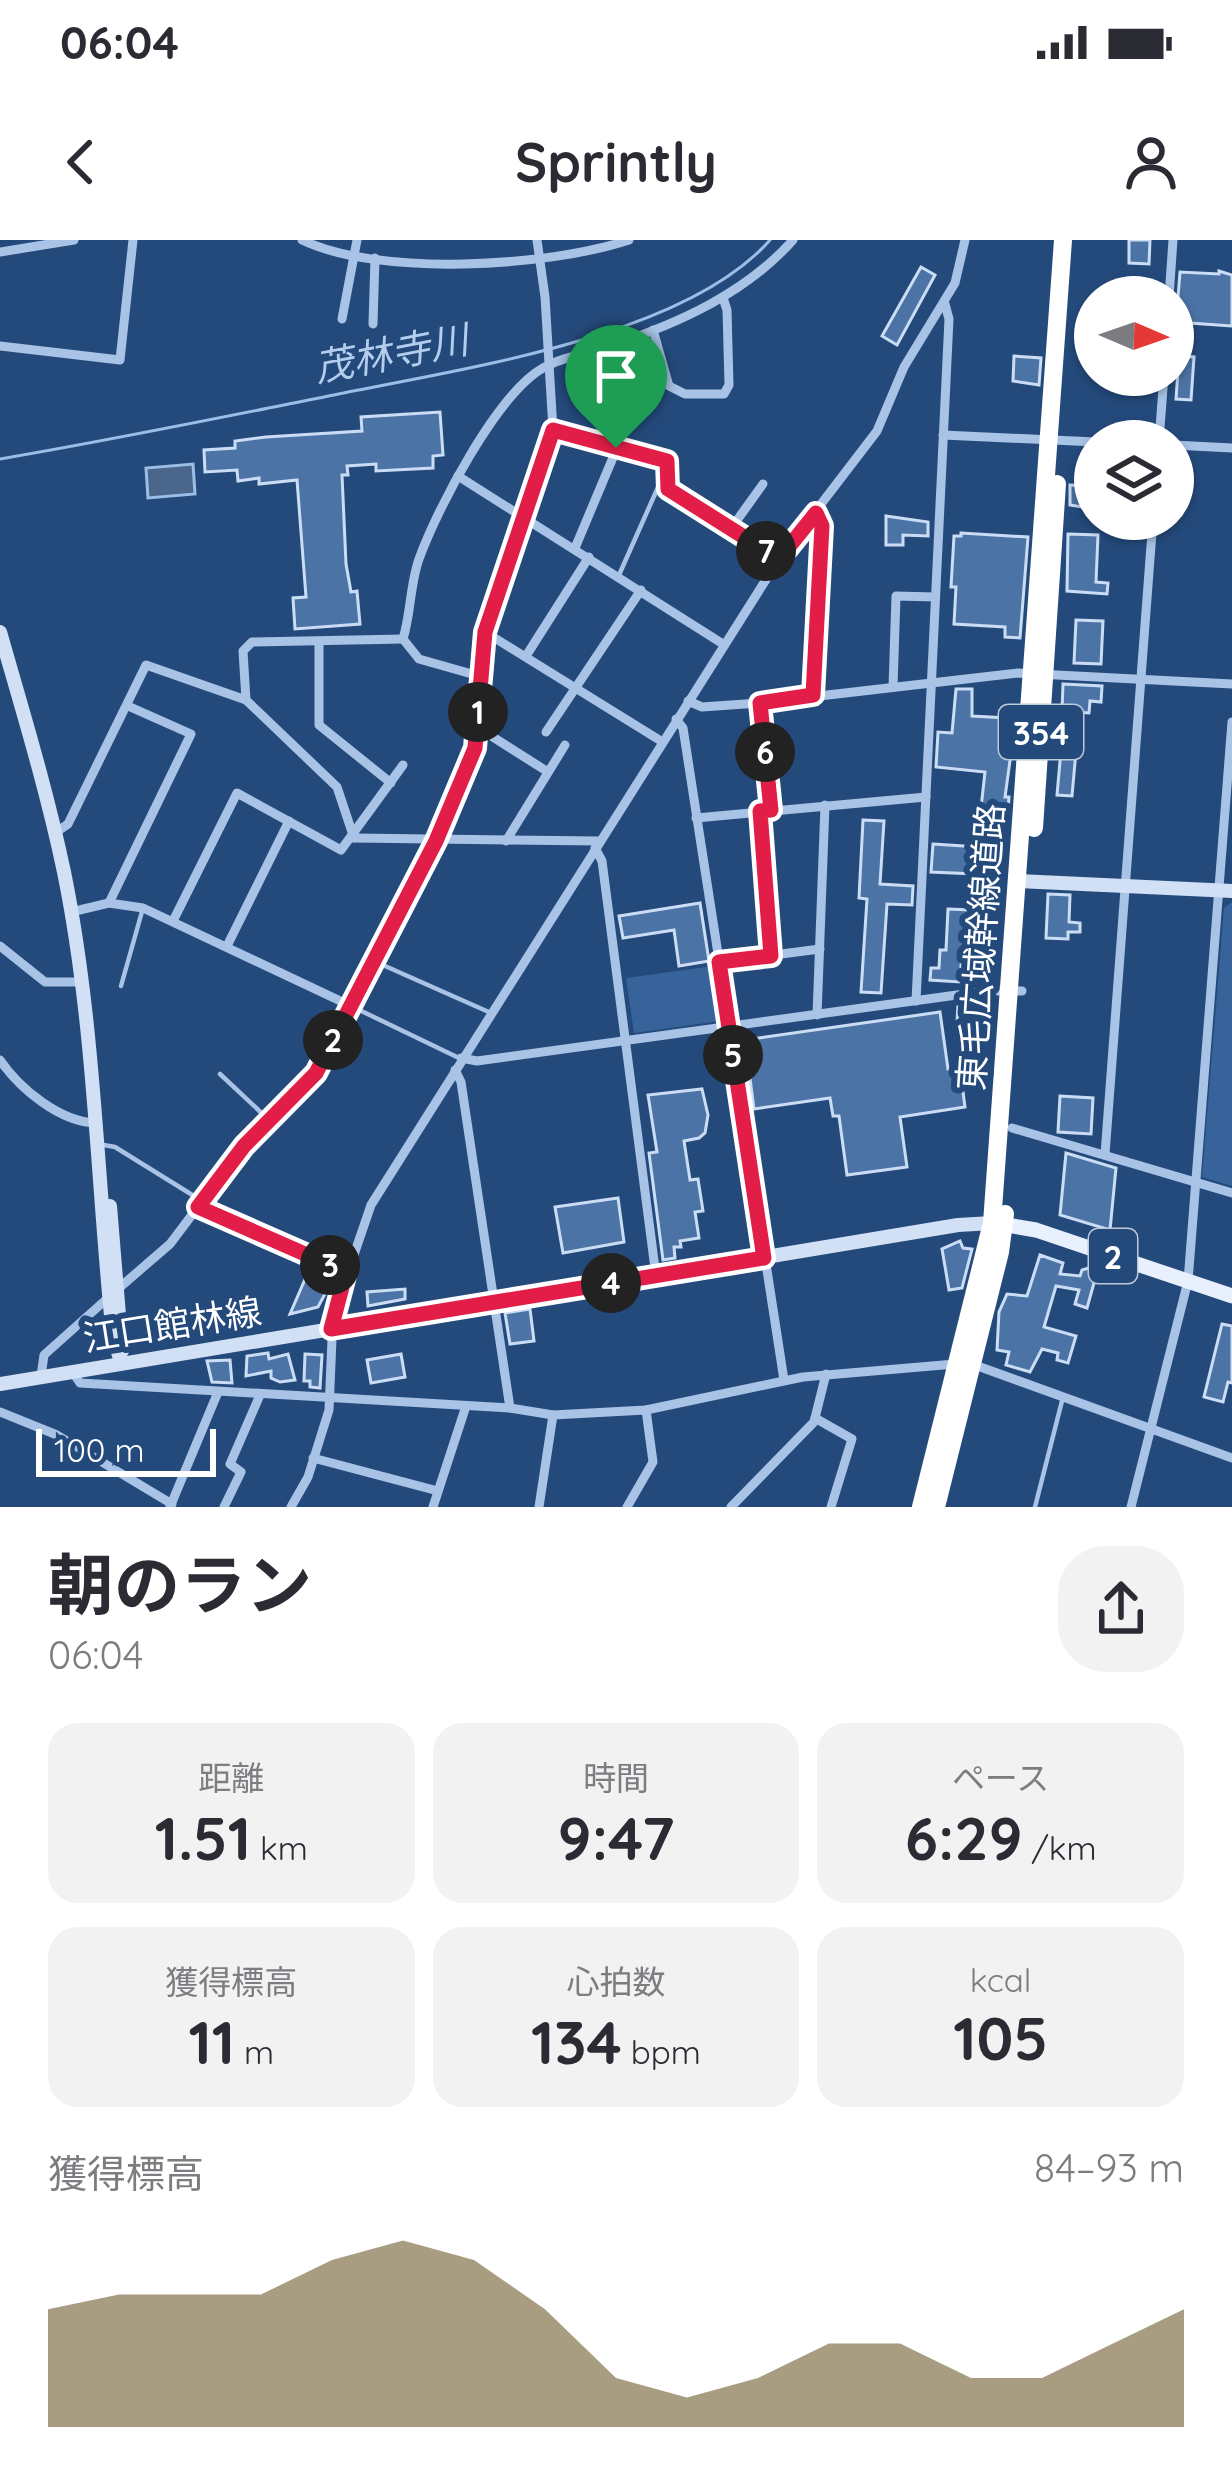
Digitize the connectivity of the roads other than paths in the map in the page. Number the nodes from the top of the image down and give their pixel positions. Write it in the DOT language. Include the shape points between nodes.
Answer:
graph roads {
  1 [pos="74,240"];
  2 [pos="133,240"];
  3 [pos="302,240"];
  4 [pos="357,240"];
  5 [pos="537,240"];
  6 [pos="629,240"];
  7 [pos="793,240"];
  8 [pos="965,240"];
  9 [pos="1063,240"];
  10 [pos="1074,240"];
  11 [pos="1173,240"];
  12 [pos="0,252"];
  13 [pos="353,258"];
  14 [pos="375,258"];
  15 [pos="540,260"];
  16 [pos="1170,276"];
  17 [pos="723,298"];
  18 [pos="945,304"];
  19 [pos="342,319"];
  20 [pos="373,325"];
  21 [pos="653,330"];
  22 [pos="0,346"];
  23 [pos="546,362"];
  24 [pos="553,430"];
  25 [pos="943,435"];
  26 [pos="1054,441"];
  27 [pos="1074,441"];
  28 [pos="1194,446"];
  29 [pos="616,448"];
  30 [pos="1232,448"];
  31 [pos="458,476"];
  32 [pos="763,484"];
  33 [pos="668,489"];
  34 [pos="816,513"];
  35 [pos="526,519"];
  36 [pos="730,530"];
  37 [pos="1152,540"];
  38 [pos="575,548"];
  39 [pos="590,557"];
  40 [pos="779,559"];
  41 [pos="619,574"];
  42 [pos="641,590"];
  43 [pos="935,597"];
  44 [pos="0,632"];
  45 [pos="485,632"];
  46 [pos="403,639"];
  47 [pos="319,642"];
  48 [pos="724,644"];
  49 [pos="526,656"];
  50 [pos="1039,674"];
  51 [pos="479,676"];
  52 [pos="1142,680"];
  53 [pos="931,683"];
  54 [pos="1232,684"];
  55 [pos="575,686"];
  56 [pos="892,687"];
  57 [pos="813,695"];
  58 [pos="246,700"];
  59 [pos="688,701"];
  60 [pos="760,703"];
  61 [pos="128,706"];
  62 [pos="676,718"];
  63 [pos="1232,722"];
  64 [pos="478,727"];
  65 [pos="546,732"];
  66 [pos="662,741"];
  67 [pos="566,745"];
  68 [pos="403,765"];
  69 [pos="548,772"];
  70 [pos="391,783"];
  71 [pos="926,797"];
  72 [pos="825,805"];
  73 [pos="766,810"];
  74 [pos="696,818"];
  75 [pos="289,821"];
  76 [pos="55,833"];
  77 [pos="354,838"];
  78 [pos="436,841"];
  79 [pos="506,841"];
  80 [pos="597,845"];
  81 [pos="1024,881"];
  82 [pos="1127,885"];
  83 [pos="1226,891"];
  84 [pos="109,903"];
  85 [pos="143,908"];
  86 [pos="71,912"];
  87 [pos="172,921"];
  88 [pos="0,946"];
  89 [pos="226,946"];
  90 [pos="820,949"];
  91 [pos="771,956"];
  92 [pos="374,962"];
  93 [pos="719,962"];
  94 [pos="80,982"];
  95 [pos="121,986"];
  96 [pos="1016,990"];
  97 [pos="916,1001"];
  98 [pos="351,1006"];
  99 [pos="491,1013"];
  100 [pos="817,1015"];
  101 [pos="729,1027"];
  102 [pos="626,1042"];
  103 [pos="461,1058"];
  104 [pos="0,1060"];
  105 [pos="454,1070"];
  106 [pos="220,1074"];
  107 [pos="268,1119"];
  108 [pos="96,1123"];
  109 [pos="1012,1128"];
  110 [pos="98,1144"];
  111 [pos="1105,1154"];
  112 [pos="1196,1182"];
  113 [pos="1232,1193"];
  114 [pos="200,1204"];
  115 [pos="999,1223"];
  116 [pos="764,1258"];
  117 [pos="346,1272"];
  118 [pos="656,1276"];
  119 [pos="1188,1281"];
  120 [pos="114,1293"];
  121 [pos="1232,1296"];
  122 [pos="495,1303"];
  123 [pos="331,1329"];
  124 [pos="121,1362"];
  125 [pos="966,1365"];
  126 [pos="72,1370"];
  127 [pos="826,1374"];
  128 [pos="41,1376"];
  129 [pos="784,1380"];
  130 [pos="0,1384"];
  131 [pos="218,1392"];
  132 [pos="260,1395"];
  133 [pos="1063,1397"];
  134 [pos="332,1399"];
  135 [pos="466,1406"];
  136 [pos="510,1408"];
  137 [pos="646,1410"];
  138 [pos="0,1412"];
  139 [pos="553,1415"];
  140 [pos="815,1418"];
  141 [pos="1151,1429"];
  142 [pos="313,1458"];
  143 [pos="1232,1459"];
  144 [pos="438,1491"];
  145 [pos="171,1505"];
  146 [pos="224,1507"];
  147 [pos="291,1507"];
  148 [pos="433,1507"];
  149 [pos="539,1507"];
  150 [pos="627,1507"];
  151 [pos="731,1507"];
  152 [pos="831,1507"];
  153 [pos="921,1507"];
  154 [pos="936,1507"];
  155 [pos="1035,1507"];
  156 [pos="1131,1507"];
  1 -- 12 [label="street"];
  2 -- 22 [label="street" via="120,360"];
  3 -- 13 [label="street"];
  4 -- 13 [label="street"];
  5 -- 15 [label="street"];
  6 -- 15 [label="street"];
  7 -- 17 [label="street"];
  8 -- 18 [label="street"];
  9 -- 26 [label="highway, 東毛広域幹線道路 / 354"];
  10 -- 26 [label="highway, 東毛広域幹線道路 / 354"];
  11 -- 16 [label="street"];
  13 -- 14 [label="street"];
  13 -- 19 [label="street"];
  14 -- 15 [label="street"];
  14 -- 20 [label="street"];
  15 -- 23 [label="street"];
  17 -- 21 [label="street"];
  17 -- 21 [label="street" via="724,394 669,386"];
  18 -- 25 [label="street"];
  18 -- 34 [label="street" via="904,367 877,431"];
  21 -- 23 [label="street"];
  23 -- 24 [label="street"];
  23 -- 31 [label="street"];
  24 -- 29 [label="street"];
  24 -- 35 [label="street"];
  25 -- 26 [label="street"];
  25 -- 43 [label="street"];
  26 -- 27 [label="street"];
  26 -- 50 [label="highway, 東毛広域幹線道路 / 354"];
  28 -- 30 [label="street"];
  29 -- 33 [label="street" via="667,461"];
  29 -- 38 [label="street"];
  31 -- 35 [label="street"];
  31 -- 46 [label="street" via="418,561"];
  32 -- 36 [label="street"];
  33 -- 36 [label="street"];
  33 -- 41 [label="lane" via="659,484"];
  34 -- 40 [label="street"];
  34 -- 57 [label="street" via="822,526"];
  35 -- 38 [label="street"];
  35 -- 45 [label="street"];
  36 -- 40 [label="street"];
  37 -- 52 [label="street"];
  38 -- 39 [label="street"];
  39 -- 41 [label="street"];
  39 -- 49 [label="street"];
  40 -- 48 [label="street"];
  41 -- 42 [label="street"];
  42 -- 48 [label="street"];
  42 -- 55 [label="street"];
  43 -- 53 [label="street"];
  43 -- 56 [label="street" via="896,596"];
  44 -- 76 [label="main road"];
  45 -- 49 [label="street"];
  45 -- 51 [label="street"];
  46 -- 47 [label="street"];
  46 -- 51 [label="street" via="418,659"];
  47 -- 58 [label="street" via="252,642 243,651"];
  47 -- 70 [label="street" via="319,725"];
  48 -- 59 [label="street"];
  49 -- 55 [label="street"];
  50 -- 52 [label="street"];
  50 -- 53 [label="street"];
  50 -- 81 [label="highway, 東毛広域幹線道路 / 354"];
  51 -- 64 [label="street"];
  52 -- 54 [label="street"];
  52 -- 82 [label="street"];
  53 -- 56 [label="street"];
  53 -- 71 [label="street"];
  55 -- 65 [label="street"];
  55 -- 66 [label="street"];
  56 -- 57 [label="street"];
  57 -- 60 [label="street"];
  58 -- 61 [label="street" via="146,665"];
  58 -- 77 [label="street" via="337,787"];
  59 -- 60 [label="street"];
  59 -- 62 [label="street"];
  60 -- 73 [label="street"];
  61 -- 76 [label="street" via="68,824"];
  61 -- 84 [label="street" via="191,734"];
  62 -- 66 [label="street"];
  62 -- 74 [label="street"];
  63 -- 83 [label="street"];
  64 -- 69 [label="street"];
  64 -- 78 [label="street"];
  66 -- 80 [label="street"];
  67 -- 69 [label="street"];
  68 -- 70 [label="street"];
  69 -- 79 [label="street"];
  70 -- 77 [label="street"];
  71 -- 72 [label="street"];
  71 -- 97 [label="street"];
  72 -- 73 [label="street"];
  72 -- 90 [label="street"];
  73 -- 74 [label="street"];
  73 -- 91 [label="street"];
  74 -- 93 [label="street"];
  75 -- 77 [label="street" via="341,850"];
  75 -- 87 [label="street" via="236,793"];
  75 -- 89 [label="street"];
  76 -- 86 [label="main road"];
  77 -- 78 [label="street"];
  78 -- 79 [label="street"];
  78 -- 92 [label="street"];
  79 -- 80 [label="street"];
  80 -- 99 [label="street"];
  80 -- 102 [label="street"];
  81 -- 82 [label="main road"];
  81 -- 96 [label="highway, 東毛広域幹線道路 / 354"];
  82 -- 83 [label="main road"];
  82 -- 111 [label="street"];
  83 -- 112 [label="street"];
  84 -- 85 [label="street"];
  84 -- 86 [label="street"];
  85 -- 87 [label="street"];
  85 -- 95 [label="lane"];
  86 -- 94 [label="main road"];
  87 -- 89 [label="street"];
  88 -- 94 [label="street" via="45,982"];
  89 -- 98 [label="street"];
  90 -- 91 [label="street"];
  90 -- 100 [label="street"];
  91 -- 93 [label="street"];
  92 -- 98 [label="street"];
  92 -- 99 [label="lane"];
  93 -- 101 [label="street"];
  94 -- 108 [label="main road"];
  96 -- 97 [label="street"];
  96 -- 109 [label="highway, 東毛広域幹線道路 / 354"];
  96 -- 115 [label="highway, 東毛広域幹線道路 / 354"];
  97 -- 100 [label="street"];
  98 -- 103 [label="lane"];
  98 -- 107 [label="street" via="316,1073"];
  99 -- 103 [label="street"];
  100 -- 101 [label="street"];
  101 -- 102 [label="street"];
  101 -- 116 [label="street"];
  102 -- 103 [label="street"];
  102 -- 118 [label="street"];
  103 -- 105 [label="street"];
  104 -- 108 [label="street" via="42,1101"];
  105 -- 117 [label="street" via="370,1204"];
  105 -- 122 [label="street"];
  106 -- 107 [label="lane"];
  107 -- 114 [label="street"];
  108 -- 110 [label="main road"];
  109 -- 111 [label="street"];
  109 -- 115 [label="highway, 東毛広域幹線道路 / 354"];
  110 -- 114 [label="lane" via="115,1147"];
  110 -- 120 [label="main road"];
  111 -- 112 [label="street"];
  112 -- 113 [label="street"];
  112 -- 119 [label="street"];
  114 -- 117 [label="street"];
  114 -- 120 [label="street"];
  115 -- 116 [label="main road, 江口館林線"];
  115 -- 119 [label="main road, 2"];
  115 -- 125 [label="highway, 東毛広域幹線道路 / 354"];
  116 -- 118 [label="main road, 江口館林線"];
  116 -- 129 [label="street"];
  117 -- 123 [label="street"];
  118 -- 122 [label="main road, 江口館林線"];
  119 -- 121 [label="main road, 2"];
  119 -- 141 [label="street"];
  120 -- 124 [label="main road"];
  120 -- 128 [label="street" via="44,1355"];
  122 -- 123 [label="main road, 江口館林線"];
  122 -- 136 [label="street"];
  123 -- 124 [label="main road, 江口館林線"];
  123 -- 134 [label="street"];
  124 -- 126 [label="main road, 江口館林線"];
  125 -- 127 [label="street"];
  125 -- 133 [label="street"];
  125 -- 153 [label="highway, 東毛広域幹線道路 / 354"];
  125 -- 154 [label="highway, 東毛広域幹線道路 / 354"];
  126 -- 128 [label="main road, 江口館林線"];
  126 -- 131 [label="street" via="80,1383"];
  127 -- 129 [label="street"];
  127 -- 140 [label="street"];
  128 -- 130 [label="main road, 江口館林線"];
  129 -- 137 [label="street"];
  131 -- 132 [label="street"];
  131 -- 145 [label="street"];
  132 -- 134 [label="street"];
  132 -- 146 [label="street" via="230,1464 241,1472"];
  133 -- 141 [label="street"];
  133 -- 155 [label="lane"];
  134 -- 135 [label="street"];
  134 -- 142 [label="street"];
  135 -- 136 [label="street"];
  135 -- 144 [label="street"];
  136 -- 139 [label="street"];
  137 -- 139 [label="street"];
  137 -- 150 [label="street" via="653,1462"];
  138 -- 145 [label="street" via="57,1435"];
  139 -- 149 [label="street"];
  140 -- 151 [label="street"];
  140 -- 152 [label="street" via="852,1439"];
  141 -- 143 [label="street"];
  141 -- 156 [label="street"];
  142 -- 144 [label="street"];
  142 -- 147 [label="street"];
  144 -- 148 [label="street"];
}
